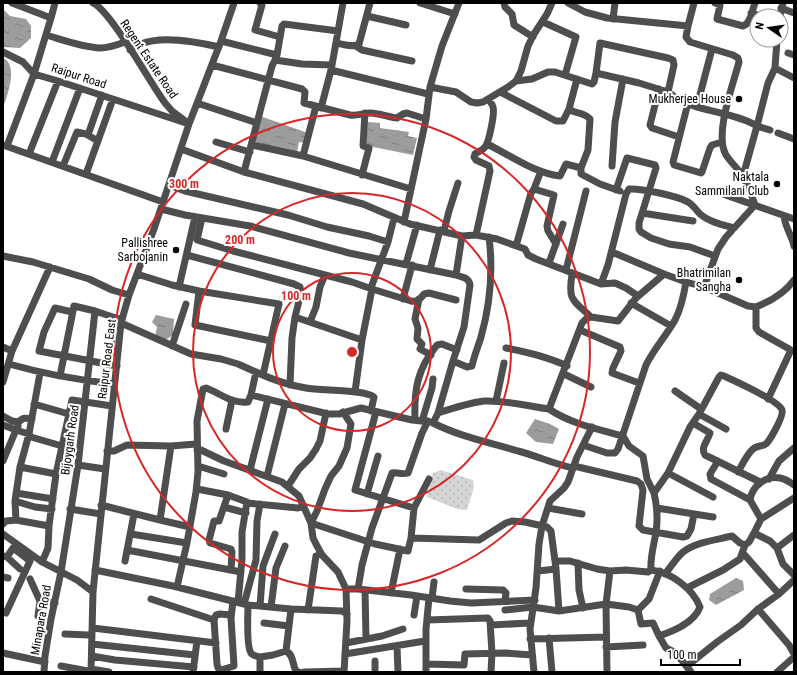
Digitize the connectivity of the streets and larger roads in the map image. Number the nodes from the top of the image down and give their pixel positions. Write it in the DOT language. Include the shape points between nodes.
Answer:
graph roads {
  1 [pos="55,3"];
  2 [pos="234,3"];
  3 [pos="260,3"];
  4 [pos="343,3"];
  5 [pos="370,3"];
  6 [pos="420,3"];
  7 [pos="459,3"];
  8 [pos="504,3"];
  9 [pos="552,3"];
  10 [pos="568,3"];
  11 [pos="615,3"];
  12 [pos="694,3"];
  13 [pos="715,3"];
  14 [pos="15,4"];
  15 [pos="97,4"];
  16 [pos="782,5"];
  17 [pos="455,14"];
  18 [pos="794,14"];
  19 [pos="367,16"];
  20 [pos="51,18"];
  21 [pos="613,18"];
  22 [pos="749,20"];
  23 [pos="543,22"];
  24 [pos="406,25"];
  25 [pos="688,26"];
  26 [pos="338,31"];
  27 [pos="46,35"];
  28 [pos="280,37"];
  29 [pos="533,37"];
  30 [pos="125,42"];
  31 [pos="336,43"];
  32 [pos="220,44"];
  33 [pos="356,46"];
  34 [pos="776,48"];
  35 [pos="712,49"];
  36 [pos="130,50"];
  37 [pos="3,52"];
  38 [pos="276,57"];
  39 [pos="412,61"];
  40 [pos="212,64"];
  41 [pos="331,68"];
  42 [pos="775,68"];
  43 [pos="596,73"];
  44 [pos="34,74"];
  45 [pos="565,75"];
  46 [pos="794,78"];
  47 [pos="577,79"];
  48 [pos="623,79"];
  49 [pos="268,80"];
  50 [pos="58,81"];
  51 [pos="516,81"];
  52 [pos="80,88"];
  53 [pos="659,89"];
  54 [pos="429,91"];
  55 [pos="500,92"];
  56 [pos="668,92"];
  57 [pos="102,95"];
  58 [pos="113,99"];
  59 [pos="488,99"];
  60 [pos="197,103"];
  61 [pos="688,103"];
  62 [pos="697,106"];
  63 [pos="319,107"];
  64 [pos="569,109"];
  65 [pos="365,113"];
  66 [pos="725,115"];
  67 [pos="426,119"];
  68 [pos="189,124"];
  69 [pos="257,124"];
  70 [pos="757,126"];
  71 [pos="770,130"];
  72 [pos="89,132"];
  73 [pos="778,133"];
  74 [pos="680,137"];
  75 [pos="794,139"];
  76 [pos="98,141"];
  77 [pos="216,142"];
  78 [pos="722,142"];
  79 [pos="487,144"];
  80 [pos="5,146"];
  81 [pos="251,148"];
  82 [pos="181,149"];
  83 [pos="29,154"];
  84 [pos="303,156"];
  85 [pos="52,162"];
  86 [pos="63,166"];
  87 [pos="612,166"];
  88 [pos="581,168"];
  89 [pos="541,171"];
  90 [pos="244,172"];
  91 [pos="86,174"];
  92 [pos="362,175"];
  93 [pos="743,176"];
  94 [pos="458,183"];
  95 [pos="169,185"];
  96 [pos="411,189"];
  97 [pos="534,189"];
  98 [pos="616,190"];
  99 [pos="586,191"];
  100 [pos="648,191"];
  101 [pos="720,193"];
  102 [pos="626,194"];
  103 [pos="163,202"];
  104 [pos="755,205"];
  105 [pos="161,209"];
  106 [pos="642,213"];
  107 [pos="784,216"];
  108 [pos="199,217"];
  109 [pos="394,218"];
  110 [pos="794,219"];
  111 [pos="692,221"];
  112 [pos="404,222"];
  113 [pos="562,224"];
  114 [pos="417,225"];
  115 [pos="734,228"];
  116 [pos="442,231"];
  117 [pos="476,235"];
  118 [pos="462,236"];
  119 [pos="489,237"];
  120 [pos="388,242"];
  121 [pos="556,244"];
  122 [pos="516,246"];
  123 [pos="794,246"];
  124 [pos="612,252"];
  125 [pos="186,255"];
  126 [pos="3,256"];
  127 [pos="715,256"];
  128 [pos="382,258"];
  129 [pos="549,263"];
  130 [pos="409,264"];
  131 [pos="50,267"];
  132 [pos="430,270"];
  133 [pos="566,270"];
  134 [pos="137,274"];
  135 [pos="572,274"];
  136 [pos="664,274"];
  137 [pos="325,275"];
  138 [pos="456,276"];
  139 [pos="794,280"];
  140 [pos="686,282"];
  141 [pos="601,284"];
  142 [pos="179,287"];
  143 [pos="704,287"];
  144 [pos="372,289"];
  145 [pos="199,291"];
  146 [pos="129,295"];
  147 [pos="638,296"];
  148 [pos="403,299"];
  149 [pos="419,299"];
  150 [pos="456,300"];
  151 [pos="632,303"];
  152 [pos="186,304"];
  153 [pos="756,307"];
  154 [pos="96,311"];
  155 [pos="72,312"];
  156 [pos="295,317"];
  157 [pos="591,317"];
  158 [pos="121,322"];
  159 [pos="310,322"];
  160 [pos="671,326"];
  161 [pos="580,330"];
  162 [pos="362,340"];
  163 [pos="271,341"];
  164 [pos="172,346"];
  165 [pos="3,347"];
  166 [pos="506,348"];
  167 [pos="457,350"];
  168 [pos="793,350"];
  169 [pos="12,351"];
  170 [pos="431,355"];
  171 [pos="63,356"];
  172 [pos="90,360"];
  173 [pos="453,361"];
  174 [pos="504,363"];
  175 [pos="9,364"];
  176 [pos="117,366"];
  177 [pos="567,366"];
  178 [pos="40,373"];
  179 [pos="259,373"];
  180 [pos="564,374"];
  181 [pos="60,376"];
  182 [pos="433,379"];
  183 [pos="88,381"];
  184 [pos="3,382"];
  185 [pos="639,383"];
  186 [pos="114,384"];
  187 [pos="290,385"];
  188 [pos="591,387"];
  189 [pos="675,391"];
  190 [pos="355,392"];
  191 [pos="251,395"];
  192 [pos="268,399"];
  193 [pos="768,399"];
  194 [pos="232,400"];
  195 [pos="496,401"];
  196 [pos="86,403"];
  197 [pos="34,404"];
  198 [pos="285,404"];
  199 [pos="112,406"];
  200 [pos="549,409"];
  201 [pos="373,411"];
  202 [pos="343,412"];
  203 [pos="700,412"];
  204 [pos="326,413"];
  205 [pos="438,413"];
  206 [pos="69,414"];
  207 [pos="3,416"];
  208 [pos="32,419"];
  209 [pos="424,421"];
  210 [pos="18,422"];
  211 [pos="693,424"];
  212 [pos="3,425"];
  213 [pos="592,428"];
  214 [pos="226,429"];
  215 [pos="726,429"];
  216 [pos="16,430"];
  217 [pos="29,434"];
  218 [pos="623,436"];
  219 [pos="583,445"];
  220 [pos="62,446"];
  221 [pos="171,446"];
  222 [pos="197,447"];
  223 [pos="794,448"];
  224 [pos="107,451"];
  225 [pos="378,456"];
  226 [pos="3,461"];
  227 [pos="718,461"];
  228 [pos="78,465"];
  229 [pos="198,466"];
  230 [pos="20,467"];
  231 [pos="574,467"];
  232 [pos="105,469"];
  233 [pos="250,470"];
  234 [pos="668,472"];
  235 [pos="738,472"];
  236 [pos="56,474"];
  237 [pos="224,474"];
  238 [pos="268,476"];
  239 [pos="429,479"];
  240 [pos="768,479"];
  241 [pos="760,482"];
  242 [pos="794,485"];
  243 [pos="288,486"];
  244 [pos="196,489"];
  245 [pos="16,492"];
  246 [pos="654,493"];
  247 [pos="367,494"];
  248 [pos="228,495"];
  249 [pos="713,496"];
  250 [pos="53,498"];
  251 [pos="794,498"];
  252 [pos="383,499"];
  253 [pos="750,500"];
  254 [pos="15,501"];
  255 [pos="248,503"];
  256 [pos="260,504"];
  257 [pos="101,505"];
  258 [pos="304,506"];
  259 [pos="224,507"];
  260 [pos="414,508"];
  261 [pos="548,508"];
  262 [pos="657,508"];
  263 [pos="52,509"];
  264 [pos="70,509"];
  265 [pos="246,513"];
  266 [pos="100,514"];
  267 [pos="134,514"];
  268 [pos="582,514"];
  269 [pos="694,514"];
  270 [pos="713,517"];
  271 [pos="760,519"];
  272 [pos="16,520"];
  273 [pos="160,520"];
  274 [pos="311,523"];
  275 [pos="3,524"];
  276 [pos="49,526"];
  277 [pos="542,526"];
  278 [pos="190,527"];
  279 [pos="656,533"];
  280 [pos="754,533"];
  281 [pos="3,534"];
  282 [pos="131,534"];
  283 [pos="275,534"];
  284 [pos="794,535"];
  285 [pos="411,538"];
  286 [pos="368,542"];
  287 [pos="187,543"];
  288 [pos="745,545"];
  289 [pos="285,546"];
  290 [pos="777,548"];
  291 [pos="400,549"];
  292 [pos="127,550"];
  293 [pos="743,553"];
  294 [pos="5,556"];
  295 [pos="316,556"];
  296 [pos="184,560"];
  297 [pos="125,561"];
  298 [pos="555,561"];
  299 [pos="42,562"];
  300 [pos="578,563"];
  301 [pos="20,569"];
  302 [pos="556,569"];
  303 [pos="95,570"];
  304 [pos="230,570"];
  305 [pos="651,570"];
  306 [pos="538,571"];
  307 [pos="610,571"];
  308 [pos="61,572"];
  309 [pos="241,572"];
  310 [pos="663,572"];
  311 [pos="794,576"];
  312 [pos="30,579"];
  313 [pos="794,580"];
  314 [pos="434,582"];
  315 [pos="177,587"];
  316 [pos="687,588"];
  317 [pos="346,589"];
  318 [pos="466,589"];
  319 [pos="361,590"];
  320 [pos="93,592"];
  321 [pos="391,593"];
  322 [pos="779,594"];
  323 [pos="417,596"];
  324 [pos="430,598"];
  325 [pos="151,599"];
  326 [pos="40,601"];
  327 [pos="505,601"];
  328 [pos="55,603"];
  329 [pos="241,603"];
  330 [pos="534,603"];
  331 [pos="606,604"];
  332 [pos="260,606"];
  333 [pos="271,607"];
  334 [pos="583,608"];
  335 [pos="758,609"];
  336 [pos="291,610"];
  337 [pos="308,610"];
  338 [pos="506,610"];
  339 [pos="638,610"];
  340 [pos="559,611"];
  341 [pos="6,613"];
  342 [pos="347,614"];
  343 [pos="231,615"];
  344 [pos="414,615"];
  345 [pos="38,616"];
  346 [pos="214,620"];
  347 [pos="427,620"];
  348 [pos="264,623"];
  349 [pos="530,623"];
  350 [pos="491,625"];
  351 [pos="289,626"];
  352 [pos="93,628"];
  353 [pos="403,629"];
  354 [pos="65,634"];
  355 [pos="88,635"];
  356 [pos="659,636"];
  357 [pos="606,637"];
  358 [pos="549,638"];
  359 [pos="366,639"];
  360 [pos="530,639"];
  361 [pos="197,641"];
  362 [pos="425,641"];
  363 [pos="216,643"];
  364 [pos="346,643"];
  365 [pos="92,644"];
  366 [pos="642,645"];
  367 [pos="397,646"];
  368 [pos="606,646"];
  369 [pos="286,651"];
  370 [pos="3,653"];
  371 [pos="492,653"];
  372 [pos="346,654"];
  373 [pos="794,654"];
  374 [pos="195,655"];
  375 [pos="92,656"];
  376 [pos="532,656"];
  377 [pos="260,657"];
  378 [pos="794,657"];
  379 [pos="375,661"];
  380 [pos="45,662"];
  381 [pos="426,664"];
  382 [pos="61,666"];
  383 [pos="463,668"];
  384 [pos="689,669"];
  385 [pos="194,670"];
  386 [pos="90,671"];
  387 [pos="344,671"];
  388 [pos="44,672"];
  389 [pos="109,672"];
  390 [pos="260,672"];
  391 [pos="296,672"];
  392 [pos="304,672"];
  393 [pos="374,672"];
  394 [pos="398,672"];
  395 [pos="426,672"];
  396 [pos="491,672"];
  397 [pos="534,672"];
  398 [pos="552,672"];
  399 [pos="607,672"];
  400 [pos="777,672"];
  1 -- 20 [label="street, Raipur Road"];
  2 -- 32 [label="street, Raipur Road East"];
  3 -- 28 [label="street" via="262,6 255,30"];
  4 -- 26 [label="street"];
  5 -- 19 [label="street"];
  6 -- 17 [label="street"];
  7 -- 17 [label="street"];
  8 -- 29 [label="street" via="512,14 514,25"];
  9 -- 23 [label="street"];
  10 -- 21 [label="street" via="594,15"];
  11 -- 21 [label="street"];
  12 -- 25 [label="street"];
  13 -- 22 [label="street" via="720,5 716,19 743,26 746,26"];
  14 -- 20 [label="street"];
  15 -- 30 [label="street, Regent Estate Road"];
  16 -- 18 [label="street"];
  17 -- 54 [label="street" via="442,46"];
  19 -- 24 [label="street"];
  19 -- 33 [label="street" via="359,44"];
  20 -- 27 [label="street, Raipur Road"];
  21 -- 25 [label="street"];
  23 -- 29 [label="street"];
  23 -- 45 [label="street" via="576,37"];
  25 -- 35 [label="street" via="688,40"];
  26 -- 28 [label="street" via="284,24"];
  26 -- 31 [label="street"];
  27 -- 30 [label="street" via="100,48"];
  27 -- 44 [label="street, Raipur Road"];
  28 -- 38 [label="street"];
  29 -- 51 [label="street"];
  30 -- 36 [label="street, Regent Estate Road"];
  31 -- 33 [label="street"];
  31 -- 41 [label="street"];
  32 -- 36 [label="street" via="164,40 142,43"];
  32 -- 38 [label="street"];
  32 -- 40 [label="street, Raipur Road East"];
  33 -- 39 [label="street" via="362,50"];
  34 -- 42 [label="street"];
  35 -- 62 [label="street"];
  35 -- 66 [label="street" via="738,58 739,62"];
  36 -- 68 [label="street, Regent Estate Road" via="164,103"];
  37 -- 44 [label="street" via="23,62"];
  38 -- 41 [label="street"];
  38 -- 49 [label="street"];
  40 -- 49 [label="street"];
  40 -- 60 [label="street, Raipur Road East"];
  41 -- 54 [label="street"];
  41 -- 63 [label="street"];
  42 -- 46 [label="street"];
  42 -- 70 [label="street" via="768,83"];
  43 -- 47 [label="street" via="592,84"];
  43 -- 48 [label="street"];
  43 -- 56 [label="street" via="600,43 668,58 673,60 674,65"];
  44 -- 50 [label="street, Raipur Road"];
  44 -- 80 [label="street"];
  45 -- 47 [label="street"];
  45 -- 51 [label="street" via="548,72 532,79"];
  47 -- 64 [label="street"];
  48 -- 53 [label="street"];
  48 -- 87 [label="street"];
  49 -- 63 [label="street" via="302,89 305,92 304,103"];
  49 -- 69 [label="street"];
  50 -- 52 [label="street, Raipur Road"];
  50 -- 83 [label="street"];
  51 -- 55 [label="street"];
  52 -- 57 [label="street, Raipur Road"];
  52 -- 85 [label="street"];
  53 -- 56 [label="street"];
  53 -- 74 [label="street" via="650,125 652,128"];
  54 -- 59 [label="street" via="456,92 477,103"];
  54 -- 67 [label="street"];
  55 -- 59 [label="street"];
  55 -- 64 [label="street" via="556,121 563,121"];
  56 -- 61 [label="street"];
  57 -- 58 [label="street, Raipur Road"];
  57 -- 72 [label="street"];
  58 -- 68 [label="street, Raipur Road"];
  58 -- 76 [label="street"];
  59 -- 79 [label="street" via="494,110"];
  60 -- 68 [label="street, Raipur Road East"];
  60 -- 69 [label="street"];
  61 -- 62 [label="street"];
  61 -- 74 [label="street"];
  62 -- 66 [label="street"];
  63 -- 65 [label="street" via="357,116"];
  63 -- 84 [label="street"];
  64 -- 88 [label="street" via="590,119 588,150"];
  65 -- 67 [label="street" via="396,118 407,113"];
  65 -- 92 [label="street" via="363,146 369,148"];
  66 -- 70 [label="street"];
  66 -- 78 [label="street"];
  67 -- 96 [label="street"];
  68 -- 82 [label="street, Raipur Road East"];
  69 -- 81 [label="street"];
  70 -- 71 [label="street"];
  70 -- 93 [label="street"];
  73 -- 75 [label="street"];
  74 -- 78 [label="street" via="674,165 697,173 702,172 712,145"];
  76 -- 86 [label="street" via="77,132"];
  76 -- 91 [label="street"];
  77 -- 81 [label="street"];
  78 -- 93 [label="street" via="726,155"];
  79 -- 89 [label="street"];
  79 -- 117 [label="street" via="474,157 489,166 490,171"];
  80 -- 83 [label="street"];
  81 -- 84 [label="street"];
  81 -- 90 [label="street"];
  82 -- 90 [label="street"];
  82 -- 95 [label="street, Raipur Road East"];
  83 -- 85 [label="street"];
  84 -- 92 [label="street"];
  85 -- 86 [label="street"];
  86 -- 91 [label="street"];
  88 -- 89 [label="street" via="566,164 560,176"];
  88 -- 98 [label="street" via="581,174 584,176"];
  89 -- 97 [label="street"];
  90 -- 109 [label="street" via="363,204"];
  91 -- 103 [label="street"];
  92 -- 96 [label="street"];
  93 -- 104 [label="street"];
  94 -- 116 [label="street"];
  95 -- 103 [label="street, Raipur Road East"];
  95 -- 120 [label="street"];
  96 -- 112 [label="street"];
  97 -- 121 [label="street" via="554,195 547,226"];
  97 -- 122 [label="street"];
  98 -- 100 [label="street" via="628,158 656,166"];
  98 -- 102 [label="street"];
  99 -- 133 [label="street"];
  100 -- 102 [label="street" via="635,188 629,189"];
  100 -- 106 [label="street"];
  100 -- 115 [label="street" via="686,201 708,219"];
  101 -- 104 [label="street"];
  102 -- 124 [label="street"];
  103 -- 105 [label="street, Raipur Road East"];
  104 -- 107 [label="street"];
  104 -- 115 [label="street"];
  105 -- 108 [label="street"];
  105 -- 134 [label="street, Raipur Road East"];
  106 -- 111 [label="street"];
  106 -- 127 [label="street" via="639,223 641,232 660,242"];
  107 -- 110 [label="street"];
  107 -- 123 [label="street"];
  108 -- 125 [label="street"];
  108 -- 128 [label="street"];
  108 -- 137 [label="street" via="197,240"];
  109 -- 112 [label="street"];
  109 -- 120 [label="street"];
  112 -- 114 [label="street"];
  113 -- 121 [label="street"];
  114 -- 116 [label="street"];
  114 -- 130 [label="street"];
  115 -- 127 [label="street"];
  116 -- 118 [label="street"];
  116 -- 132 [label="street"];
  117 -- 118 [label="street"];
  117 -- 119 [label="street"];
  118 -- 138 [label="street"];
  119 -- 122 [label="street"];
  119 -- 173 [label="street" via="491,255 488,299 481,336 472,366 467,367"];
  120 -- 128 [label="street"];
  121 -- 129 [label="street"];
  122 -- 129 [label="street" via="525,249 528,255"];
  124 -- 136 [label="street"];
  124 -- 141 [label="street"];
  125 -- 142 [label="street"];
  125 -- 156 [label="street" via="300,287"];
  126 -- 131 [label="street"];
  127 -- 143 [label="street"];
  128 -- 130 [label="street"];
  128 -- 144 [label="street"];
  129 -- 133 [label="street"];
  130 -- 132 [label="street"];
  130 -- 148 [label="street"];
  131 -- 146 [label="street"];
  131 -- 169 [label="street"];
  132 -- 138 [label="street"];
  133 -- 135 [label="street"];
  134 -- 142 [label="street"];
  134 -- 146 [label="street, Raipur Road East"];
  135 -- 141 [label="street"];
  135 -- 157 [label="street" via="570,294"];
  136 -- 140 [label="street"];
  136 -- 147 [label="street"];
  137 -- 144 [label="street"];
  137 -- 159 [label="street"];
  138 -- 167 [label="street" via="470,281 464,328"];
  139 -- 153 [label="street" via="780,295"];
  140 -- 143 [label="street"];
  140 -- 160 [label="street" via="679,309"];
  141 -- 147 [label="street" via="614,283"];
  142 -- 145 [label="street"];
  143 -- 153 [label="street"];
  144 -- 148 [label="street"];
  144 -- 162 [label="street"];
  145 -- 163 [label="street" via="194,325"];
  145 -- 163 [label="street" via="280,304"];
  146 -- 158 [label="street, Raipur Road East"];
  147 -- 151 [label="street"];
  148 -- 149 [label="street"];
  149 -- 150 [label="street" via="429,293"];
  149 -- 170 [label="street" via="415,319 418,328 417,339 422,344 420,349"];
  151 -- 157 [label="street" via="618,321"];
  151 -- 160 [label="street"];
  152 -- 164 [label="street"];
  153 -- 168 [label="street" via="756,328 759,332"];
  154 -- 155 [label="street" via="74,306"];
  154 -- 158 [label="street"];
  154 -- 172 [label="street, Bijoygarh Road"];
  155 -- 171 [label="street"];
  155 -- 171 [label="street" via="55,308 39,351"];
  156 -- 159 [label="street"];
  156 -- 187 [label="street"];
  157 -- 161 [label="street" via="586,319"];
  158 -- 164 [label="street"];
  158 -- 176 [label="street, Raipur Road East"];
  159 -- 162 [label="street"];
  160 -- 185 [label="street" via="651,354"];
  161 -- 177 [label="street"];
  161 -- 185 [label="street" via="620,347 621,351 612,373"];
  162 -- 190 [label="street"];
  163 -- 179 [label="street"];
  164 -- 179 [label="street" via="191,354 238,364"];
  165 -- 169 [label="street"];
  166 -- 177 [label="street"];
  167 -- 170 [label="street" via="440,344"];
  167 -- 173 [label="street"];
  168 -- 193 [label="street"];
  169 -- 175 [label="street"];
  170 -- 209 [label="street" via="421,372 414,397"];
  171 -- 172 [label="street"];
  171 -- 181 [label="street"];
  172 -- 176 [label="street"];
  172 -- 183 [label="street, Bijoygarh Road"];
  173 -- 205 [label="street"];
  174 -- 195 [label="street"];
  175 -- 178 [label="street"];
  175 -- 184 [label="street"];
  176 -- 186 [label="street, Raipur Road East"];
  177 -- 180 [label="street"];
  178 -- 181 [label="street"];
  178 -- 197 [label="street"];
  179 -- 187 [label="street"];
  179 -- 191 [label="street"];
  180 -- 188 [label="street"];
  180 -- 200 [label="street"];
  181 -- 183 [label="street"];
  182 -- 209 [label="street"];
  183 -- 186 [label="street"];
  183 -- 196 [label="street, Bijoygarh Road"];
  185 -- 218 [label="street"];
  186 -- 199 [label="street, Raipur Road East"];
  187 -- 190 [label="street"];
  189 -- 203 [label="street"];
  190 -- 201 [label="street" via="374,397"];
  191 -- 192 [label="street"];
  191 -- 194 [label="street" via="248,402"];
  192 -- 198 [label="street"];
  192 -- 233 [label="street"];
  193 -- 203 [label="street" via="721,375"];
  193 -- 235 [label="street" via="781,408 781,419 769,441 765,445 753,448"];
  194 -- 214 [label="street"];
  194 -- 222 [label="street" via="210,389 203,389 198,414"];
  195 -- 200 [label="street"];
  195 -- 205 [label="street" via="476,402"];
  196 -- 199 [label="street"];
  196 -- 206 [label="street" via="72,400"];
  196 -- 228 [label="street, Bijoygarh Road"];
  197 -- 206 [label="street"];
  197 -- 208 [label="street"];
  198 -- 204 [label="street"];
  198 -- 238 [label="street"];
  199 -- 224 [label="street, Raipur Road East"];
  200 -- 213 [label="street"];
  201 -- 202 [label="street" via="362,408"];
  201 -- 209 [label="street"];
  201 -- 247 [label="street" via="355,490"];
  202 -- 204 [label="street"];
  202 -- 274 [label="street" via="351,424 347,448 340,466 331,476"];
  203 -- 211 [label="street"];
  203 -- 215 [label="street"];
  204 -- 243 [label="street" via="316,449"];
  205 -- 209 [label="street"];
  206 -- 220 [label="street"];
  207 -- 210 [label="street"];
  208 -- 210 [label="street" via="21,419"];
  208 -- 217 [label="street"];
  209 -- 231 [label="street" via="450,432 517,450 561,466"];
  209 -- 252 [label="street" via="408,473 392,473"];
  210 -- 216 [label="street"];
  211 -- 227 [label="street" via="710,433 703,451 705,455"];
  211 -- 234 [label="street"];
  212 -- 216 [label="street"];
  213 -- 218 [label="street"];
  213 -- 219 [label="street"];
  216 -- 217 [label="street"];
  216 -- 226 [label="street"];
  217 -- 220 [label="street" via="30,437"];
  217 -- 230 [label="street"];
  218 -- 219 [label="street" via="618,449 611,454"];
  218 -- 246 [label="street" via="629,446 643,456"];
  219 -- 231 [label="street"];
  220 -- 236 [label="street"];
  221 -- 222 [label="street"];
  221 -- 224 [label="street" via="127,445 114,451"];
  221 -- 273 [label="street"];
  222 -- 229 [label="street"];
  222 -- 233 [label="street" via="224,461"];
  223 -- 240 [label="street" via="779,461"];
  224 -- 232 [label="street, Raipur Road East"];
  225 -- 247 [label="street"];
  227 -- 235 [label="street"];
  227 -- 253 [label="street" via="710,474 711,479"];
  228 -- 232 [label="street"];
  228 -- 264 [label="street, Bijoygarh Road"];
  229 -- 237 [label="street"];
  229 -- 244 [label="street"];
  230 -- 236 [label="street"];
  230 -- 245 [label="street"];
  231 -- 261 [label="street" via="568,482 550,501"];
  231 -- 279 [label="street" via="641,484 643,490 639,526 643,530"];
  232 -- 257 [label="street, Raipur Road East"];
  233 -- 238 [label="street"];
  234 -- 246 [label="street"];
  234 -- 249 [label="street"];
  235 -- 241 [label="street"];
  236 -- 250 [label="street"];
  238 -- 243 [label="street"];
  239 -- 260 [label="street"];
  240 -- 241 [label="street"];
  240 -- 242 [label="street" via="780,478"];
  241 -- 253 [label="street" via="753,490"];
  243 -- 258 [label="street" via="299,496"];
  244 -- 248 [label="street"];
  244 -- 278 [label="street"];
  245 -- 250 [label="street"];
  245 -- 254 [label="street"];
  246 -- 262 [label="street"];
  247 -- 252 [label="street"];
  248 -- 255 [label="street"];
  248 -- 259 [label="street"];
  250 -- 263 [label="street"];
  251 -- 271 [label="street"];
  252 -- 260 [label="street"];
  252 -- 286 [label="street"];
  253 -- 271 [label="street"];
  254 -- 263 [label="street"];
  254 -- 272 [label="street"];
  255 -- 256 [label="street"];
  255 -- 265 [label="street"];
  256 -- 258 [label="street" via="298,508"];
  256 -- 329 [label="street" via="256,560"];
  257 -- 266 [label="street, Raipur Road East"];
  257 -- 267 [label="street"];
  258 -- 274 [label="street"];
  259 -- 265 [label="street"];
  259 -- 304 [label="street" via="219,521 214,521 210,543 231,549"];
  260 -- 285 [label="street"];
  261 -- 268 [label="street"];
  261 -- 277 [label="street"];
  262 -- 269 [label="street"];
  262 -- 279 [label="street"];
  263 -- 276 [label="street"];
  264 -- 266 [label="street"];
  264 -- 308 [label="street, Bijoygarh Road"];
  265 -- 309 [label="street" via="242,532"];
  266 -- 303 [label="street, Raipur Road East"];
  267 -- 273 [label="street"];
  267 -- 282 [label="street"];
  269 -- 270 [label="street"];
  269 -- 279 [label="street" via="687,536"];
  271 -- 280 [label="street"];
  272 -- 275 [label="street"];
  272 -- 276 [label="street"];
  273 -- 278 [label="street"];
  274 -- 286 [label="street"];
  274 -- 317 [label="street" via="316,544 322,555 338,572"];
  276 -- 299 [label="street" via="48,548"];
  277 -- 285 [label="street" via="512,521 479,540"];
  277 -- 298 [label="street" via="551,531"];
  277 -- 306 [label="street"];
  278 -- 287 [label="street"];
  279 -- 305 [label="street" via="650,560"];
  280 -- 288 [label="street"];
  280 -- 290 [label="street" via="770,541"];
  281 -- 299 [label="street"];
  282 -- 287 [label="street"];
  282 -- 292 [label="street"];
  283 -- 332 [label="street" via="264,566"];
  284 -- 290 [label="street"];
  285 -- 291 [label="street" via="408,551"];
  286 -- 291 [label="street"];
  286 -- 319 [label="street" via="362,565"];
  287 -- 296 [label="street"];
  288 -- 293 [label="street"];
  288 -- 310 [label="street" via="732,536 694,546 683,552"];
  289 -- 333 [label="street" via="276,568"];
  290 -- 311 [label="street" via="783,564"];
  291 -- 321 [label="street"];
  292 -- 296 [label="street"];
  292 -- 297 [label="street"];
  293 -- 316 [label="street" via="740,559 724,570"];
  293 -- 322 [label="street"];
  294 -- 301 [label="street"];
  294 -- 341 [label="street" via="14,548 30,561"];
  295 -- 337 [label="street"];
  296 -- 304 [label="street"];
  296 -- 315 [label="street"];
  298 -- 300 [label="street"];
  298 -- 302 [label="street"];
  299 -- 308 [label="street"];
  300 -- 307 [label="street"];
  300 -- 334 [label="street"];
  302 -- 306 [label="street"];
  302 -- 340 [label="street"];
  303 -- 315 [label="street"];
  303 -- 320 [label="street, Raipur Road East"];
  304 -- 309 [label="street"];
  305 -- 307 [label="street"];
  305 -- 310 [label="street"];
  306 -- 330 [label="street"];
  307 -- 331 [label="street"];
  308 -- 320 [label="street"];
  308 -- 328 [label="street, Minapara Road"];
  309 -- 329 [label="street"];
  310 -- 316 [label="street"];
  310 -- 339 [label="street" via="649,599"];
  312 -- 326 [label="street"];
  313 -- 322 [label="street"];
  314 -- 324 [label="street"];
  315 -- 329 [label="street"];
  316 -- 356 [label="street" via="698,601 698,614"];
  317 -- 319 [label="street"];
  317 -- 342 [label="street"];
  318 -- 327 [label="street" via="503,590 506,593"];
  319 -- 321 [label="street"];
  319 -- 359 [label="street"];
  320 -- 352 [label="street"];
  321 -- 323 [label="street"];
  322 -- 335 [label="street"];
  323 -- 324 [label="street"];
  323 -- 344 [label="street"];
  324 -- 327 [label="street" via="471,603"];
  324 -- 347 [label="street"];
  325 -- 346 [label="street"];
  326 -- 328 [label="street"];
  326 -- 345 [label="street"];
  327 -- 330 [label="street"];
  328 -- 380 [label="street, Minapara Road"];
  329 -- 332 [label="street"];
  329 -- 343 [label="street"];
  329 -- 377 [label="street" via="250,651"];
  330 -- 338 [label="street"];
  330 -- 340 [label="street"];
  330 -- 349 [label="street"];
  331 -- 334 [label="street"];
  331 -- 339 [label="street"];
  331 -- 357 [label="street"];
  332 -- 333 [label="street"];
  333 -- 336 [label="street"];
  334 -- 340 [label="street"];
  335 -- 373 [label="street"];
  335 -- 384 [label="street" via="717,642"];
  336 -- 337 [label="street"];
  336 -- 351 [label="street"];
  337 -- 342 [label="street" via="342,611"];
  339 -- 356 [label="street" via="641,624 652,623"];
  342 -- 364 [label="street"];
  343 -- 346 [label="street" via="216,615"];
  343 -- 363 [label="street" via="233,666 221,670 218,668"];
  346 -- 363 [label="street"];
  347 -- 350 [label="street" via="486,617 490,619"];
  347 -- 362 [label="street"];
  348 -- 351 [label="street"];
  349 -- 350 [label="street"];
  349 -- 360 [label="street"];
  350 -- 371 [label="street"];
  351 -- 369 [label="street"];
  352 -- 361 [label="street"];
  352 -- 365 [label="street"];
  353 -- 359 [label="street"];
  354 -- 355 [label="street"];
  356 -- 384 [label="street" via="666,648 676,653"];
  357 -- 358 [label="street"];
  357 -- 368 [label="street"];
  358 -- 360 [label="street"];
  358 -- 398 [label="street"];
  359 -- 364 [label="street"];
  360 -- 376 [label="street"];
  361 -- 363 [label="street"];
  361 -- 374 [label="street"];
  362 -- 367 [label="street"];
  362 -- 381 [label="street"];
  364 -- 372 [label="street"];
  365 -- 374 [label="street"];
  365 -- 375 [label="street"];
  366 -- 368 [label="street"];
  367 -- 372 [label="street"];
  367 -- 394 [label="street"];
  368 -- 399 [label="street"];
  369 -- 377 [label="street"];
  369 -- 391 [label="street" via="292,656"];
  370 -- 380 [label="street"];
  371 -- 376 [label="street"];
  371 -- 383 [label="street" via="465,654"];
  371 -- 396 [label="street"];
  372 -- 387 [label="street"];
  374 -- 385 [label="street"];
  375 -- 385 [label="street"];
  375 -- 386 [label="street"];
  376 -- 397 [label="street"];
  377 -- 390 [label="street"];
  378 -- 400 [label="street"];
  379 -- 393 [label="street"];
  380 -- 388 [label="street, Minapara Road"];
  381 -- 383 [label="street"];
  381 -- 395 [label="street"];
  382 -- 386 [label="street"];
  386 -- 389 [label="street"];
  387 -- 392 [label="street"];
}
